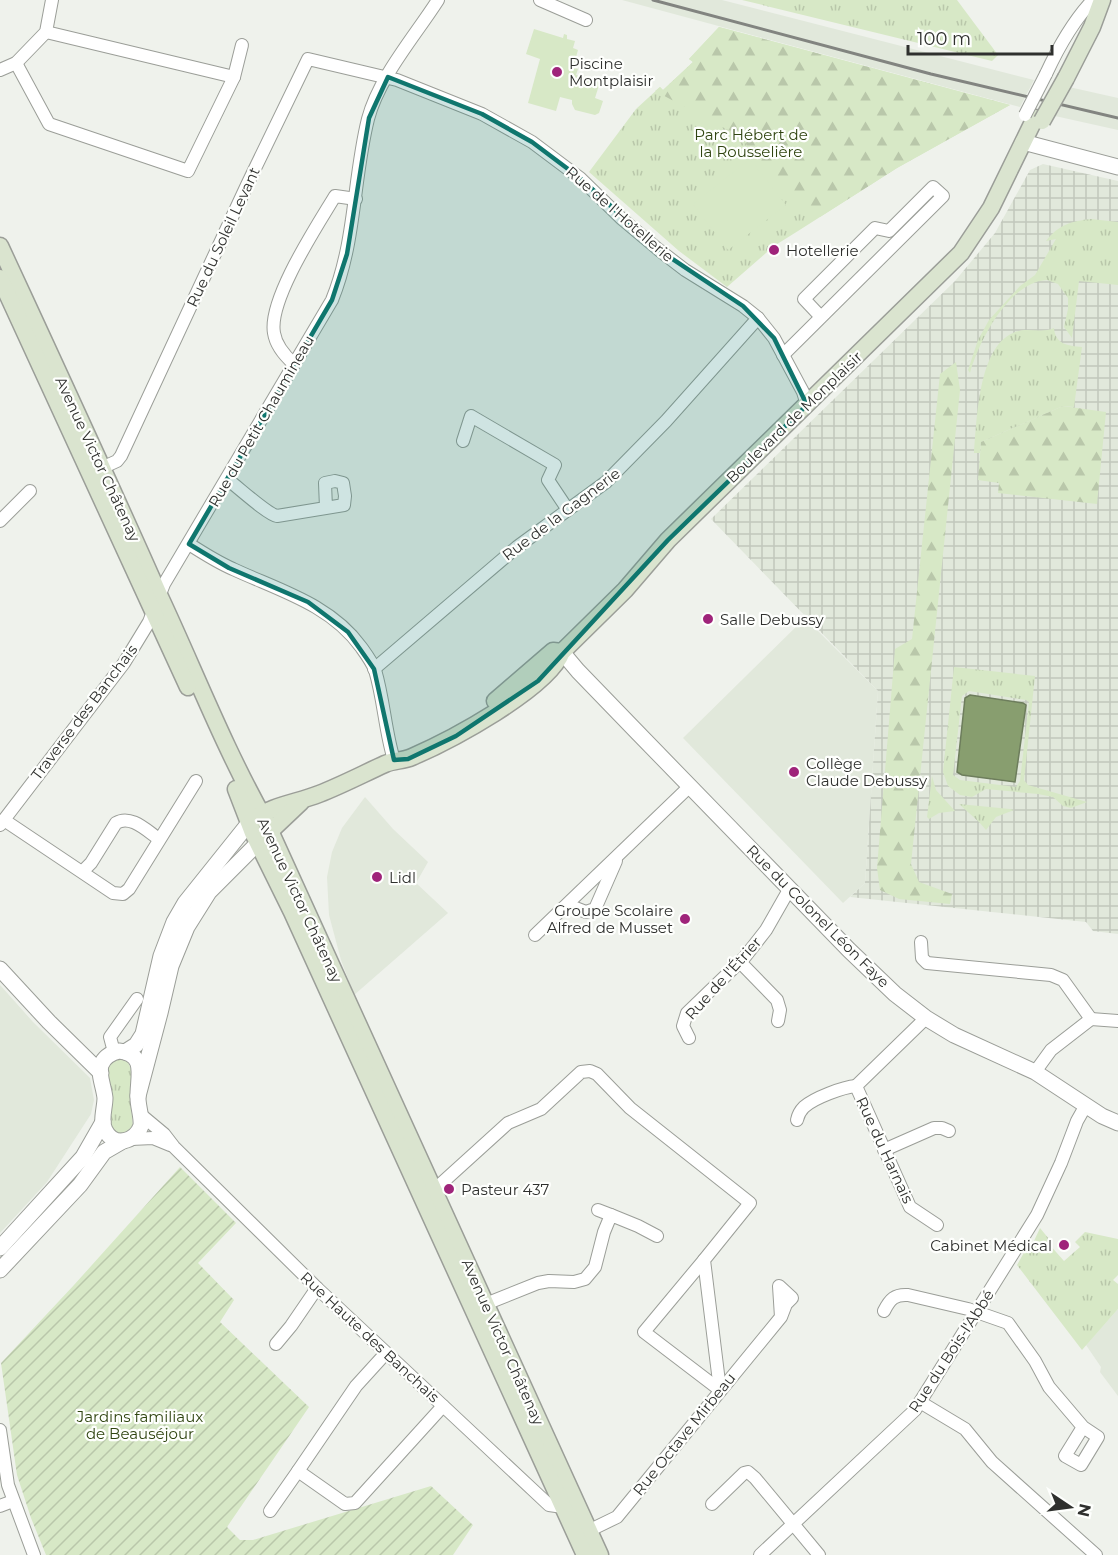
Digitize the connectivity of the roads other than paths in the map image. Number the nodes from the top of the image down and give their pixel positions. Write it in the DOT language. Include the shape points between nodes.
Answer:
graph roads {
  1 [pos="52,0"];
  2 [pos="438,0"];
  3 [pos="540,0"];
  4 [pos="1093,0"];
  5 [pos="1102,0"];
  6 [pos="586,20"];
  7 [pos="46,32"];
  8 [pos="242,45"];
  9 [pos="16,63"];
  10 [pos="0,70"];
  11 [pos="1057,76"];
  12 [pos="388,77"];
  13 [pos="234,78"];
  14 [pos="1027,143"];
  15 [pos="1118,167"];
  16 [pos="356,199"];
  17 [pos="0,246"];
  18 [pos="0,278"];
  19 [pos="821,317"];
  20 [pos="758,318"];
  21 [pos="783,355"];
  22 [pos="294,364"];
  23 [pos="807,405"];
  24 [pos="463,441"];
  25 [pos="96,471"];
  26 [pos="227,479"];
  27 [pos="30,490"];
  28 [pos="326,508"];
  29 [pos="568,510"];
  30 [pos="1,517"];
  31 [pos="189,544"];
  32 [pos="159,594"];
  33 [pos="153,612"];
  34 [pos="562,652"];
  35 [pos="374,669"];
  36 [pos="394,760"];
  37 [pos="196,781"];
  38 [pos="690,786"];
  39 [pos="301,801"];
  40 [pos="255,818"];
  41 [pos="2,822"];
  42 [pos="264,837"];
  43 [pos="159,839"];
  44 [pos="618,857"];
  45 [pos="83,871"];
  46 [pos="790,888"];
  47 [pos="568,904"];
  48 [pos="191,906"];
  49 [pos="536,935"];
  50 [pos="921,942"];
  51 [pos="740,962"];
  52 [pos="0,969"];
  53 [pos="137,999"];
  54 [pos="926,1018"];
  55 [pos="1091,1019"];
  56 [pos="778,1020"];
  57 [pos="1118,1021"];
  58 [pos="689,1038"];
  59 [pos="76,1048"];
  60 [pos="116,1053"];
  61 [pos="1035,1072"];
  62 [pos="101,1073"];
  63 [pos="856,1086"];
  64 [pos="138,1096"];
  65 [pos="1086,1105"];
  66 [pos="140,1114"];
  67 [pos="797,1120"];
  68 [pos="103,1122"];
  69 [pos="1118,1123"];
  70 [pos="949,1131"];
  71 [pos="127,1140"];
  72 [pos="174,1147"];
  73 [pos="884,1150"];
  74 [pos="433,1191"];
  75 [pos="598,1210"];
  76 [pos="611,1215"];
  77 [pos="937,1225"];
  78 [pos="657,1236"];
  79 [pos="447,1237"];
  80 [pos="0,1248"];
  81 [pos="704,1260"];
  82 [pos="0,1270"];
  83 [pos="318,1288"];
  84 [pos="479,1307"];
  85 [pos="884,1311"];
  86 [pos="976,1312"];
  87 [pos="782,1317"];
  88 [pos="276,1344"];
  89 [pos="386,1353"];
  90 [pos="720,1390"];
  91 [pos="920,1402"];
  92 [pos="443,1406"];
  93 [pos="1083,1427"];
  94 [pos="0,1430"];
  95 [pos="298,1471"];
  96 [pos="13,1501"];
  97 [pos="569,1504"];
  98 [pos="712,1504"];
  99 [pos="0,1506"];
  100 [pos="270,1511"];
  101 [pos="793,1524"];
  102 [pos="583,1534"];
  103 [pos="34,1555"];
  104 [pos="585,1555"];
  105 [pos="600,1555"];
  106 [pos="760,1555"];
  107 [pos="819,1555"];
  108 [pos="1096,1555"];
  1 -- 7 [label="street"];
  2 -- 12 [label="street, Rue du Petit Chaumineau"];
  3 -- 6 [label="street"];
  4 -- 11 [label="main road, Boulevard de Monplaisir"];
  5 -- 11 [label="main road, Boulevard de Monplaisir" via="1092,27"];
  7 -- 9 [label="street"];
  7 -- 13 [label="street"];
  8 -- 13 [label="street"];
  9 -- 10 [label="street"];
  9 -- 13 [label="street" via="50,124 188,171"];
  11 -- 14 [label="main road, Boulevard de Monplaisir, bridge" via="1034,118"];
  12 -- 16 [label="street, Rue du Petit Chaumineau" via="369,118"];
  12 -- 20 [label="street, Rue de l'Hotellerie" via="482,114 532,142 580,178 659,250"];
  12 -- 25 [label="street, Rue du Soleil Levant" via="309,59 121,456"];
  14 -- 15 [label="street"];
  14 -- 23 [label="main road, Boulevard de Monplaisir" via="961,253"];
  16 -- 22 [label="street, Rue du Petit Chaumineau" via="337,287"];
  16 -- 22 [label="street" via="335,196 282,289 274,332 283,354"];
  17 -- 25 [label="main road, Avenue Victor Châtenay"];
  18 -- 25 [label="main road, Avenue Victor Châtenay"];
  19 -- 19 [label="street" via="804,299 875,228 890,231 933,187 943,196"];
  19 -- 21 [label="street"];
  20 -- 21 [label="street, Rue de l'Hotellerie"];
  20 -- 29 [label="street, Rue de la Gagnerie" via="625,465"];
  21 -- 23 [label="street, Rue de l'Hotellerie"];
  22 -- 26 [label="street, Rue du Petit Chaumineau"];
  23 -- 34 [label="main road, Boulevard de Monplaisir" via="668,540 625,590"];
  24 -- 29 [label="street" via="471,416 555,465 548,480"];
  25 -- 32 [label="main road, Avenue Victor Châtenay"];
  25 -- 33 [label="main road, Avenue Victor Châtenay"];
  26 -- 28 [label="street" via="274,515"];
  26 -- 31 [label="street, Rue du Petit Chaumineau"];
  27 -- 30 [label="street"];
  29 -- 35 [label="street, Rue de la Gagnerie" via="517,547"];
  31 -- 32 [label="street, Rue du Petit Chaumineau"];
  31 -- 35 [label="street" via="229,568 326,613 358,643"];
  32 -- 33 [label="street, Traverse des Banchais"];
  32 -- 40 [label="main road, Avenue Victor Châtenay" via="248,792"];
  33 -- 40 [label="main road, Avenue Victor Châtenay" via="235,787"];
  33 -- 41 [label="street, Traverse des Banchais" via="124,663"];
  34 -- 36 [label="main road, Boulevard de Monplaisir" via="553,651 477,714"];
  34 -- 38 [label="street, Rue du Colonel Léon Faye"];
  35 -- 36 [label="street"];
  36 -- 39 [label="main road, Boulevard de Monplaisir"];
  37 -- 43 [label="street"];
  38 -- 44 [label="street"];
  38 -- 46 [label="street, Rue du Colonel Léon Faye"];
  39 -- 40 [label="main road, Boulevard de Monplaisir" via="275,807"];
  39 -- 42 [label="main road, Boulevard de Monplaisir"];
  40 -- 42 [label="main road, Avenue Victor Châtenay"];
  40 -- 48 [label="street"];
  41 -- 45 [label="street"];
  42 -- 48 [label="street"];
  42 -- 74 [label="main road, Avenue Victor Châtenay"];
  42 -- 79 [label="main road, Avenue Victor Châtenay" via="292,912"];
  43 -- 45 [label="street" via="131,820 121,820"];
  43 -- 45 [label="street" via="123,894 113,893"];
  44 -- 47 [label="street"];
  44 -- 47 [label="street" via="595,909 586,912"];
  46 -- 51 [label="street, Rue de l'Étrier"];
  46 -- 54 [label="street, Rue du Colonel Léon Faye" via="895,994"];
  47 -- 49 [label="street"];
  48 -- 60 [label="street" via="174,922 161,956 141,1038 136,1045"];
  48 -- 64 [label="street" via="171,966"];
  50 -- 55 [label="street" via="921,955 927,963 1051,975 1062,980"];
  51 -- 56 [label="street" via="777,1000"];
  51 -- 58 [label="street, Rue de l'Étrier" via="687,1013 683,1026"];
  52 -- 59 [label="street"];
  53 -- 60 [label="street" via="110,1037"];
  54 -- 61 [label="street, Rue du Colonel Léon Faye" via="982,1050"];
  54 -- 63 [label="street, Rue du Harnais"];
  55 -- 57 [label="street"];
  55 -- 61 [label="street" via="1051,1050"];
  59 -- 60 [label="street" via="97,1054"];
  59 -- 62 [label="street"];
  60 -- 62 [label="street" via="104,1060"];
  60 -- 64 [label="street" via="133,1056 139,1065"];
  61 -- 65 [label="street, Rue du Colonel Léon Faye"];
  62 -- 68 [label="street" via="105,1095"];
  63 -- 67 [label="street" via="806,1105"];
  63 -- 73 [label="street, Rue du Harnais"];
  64 -- 66 [label="street"];
  65 -- 69 [label="street, Rue du Colonel Léon Faye"];
  65 -- 86 [label="street, Rue du Bois-l'Abbé" via="1037,1215"];
  66 -- 71 [label="street" via="138,1134"];
  66 -- 72 [label="street, Rue Haute des Banchais"];
  68 -- 71 [label="street" via="109,1136"];
  68 -- 80 [label="street" via="83,1157"];
  70 -- 73 [label="street" via="934,1128"];
  71 -- 72 [label="street, Rue Haute des Banchais" via="153,1138"];
  71 -- 82 [label="street" via="104,1152 80,1185"];
  72 -- 83 [label="street, Rue Haute des Banchais"];
  73 -- 77 [label="street, Rue du Harnais" via="910,1207"];
  74 -- 79 [label="main road, Avenue Victor Châtenay"];
  74 -- 81 [label="street" via="508,1124 541,1109 580,1072 594,1072 630,1108 750,1203"];
  75 -- 76 [label="street"];
  76 -- 78 [label="street"];
  76 -- 84 [label="street" via="595,1267 585,1279 538,1283"];
  79 -- 84 [label="main road, Avenue Victor Châtenay"];
  81 -- 90 [label="street"];
  81 -- 90 [label="street" via="644,1332"];
  83 -- 88 [label="street"];
  83 -- 89 [label="street, Rue Haute des Banchais"];
  84 -- 97 [label="main road, Avenue Victor Châtenay"];
  85 -- 86 [label="street" via="890,1299 903,1295"];
  86 -- 91 [label="street, Rue du Bois-l'Abbé"];
  86 -- 93 [label="street" via="1003,1320 1012,1328 1049,1387"];
  87 -- 90 [label="street, Rue Octave Mirbeau"];
  89 -- 92 [label="street, Rue Haute des Banchais"];
  89 -- 95 [label="street" via="356,1386"];
  90 -- 102 [label="street, Rue Octave Mirbeau" via="617,1516"];
  91 -- 101 [label="street, Rue du Bois-l'Abbé"];
  91 -- 108 [label="street" via="965,1429 992,1462"];
  92 -- 95 [label="street" via="355,1503 345,1504"];
  92 -- 97 [label="street, Rue Haute des Banchais" via="549,1505"];
  94 -- 96 [label="street"];
  95 -- 100 [label="street"];
  96 -- 99 [label="street"];
  96 -- 103 [label="street"];
  97 -- 102 [label="main road, Avenue Victor Châtenay"];
  98 -- 101 [label="street" via="748,1472"];
  101 -- 106 [label="street, Rue du Bois-l'Abbé"];
  101 -- 107 [label="street"];
  102 -- 104 [label="main road, Avenue Victor Châtenay"];
  102 -- 105 [label="main road, Avenue Victor Châtenay"];
}
